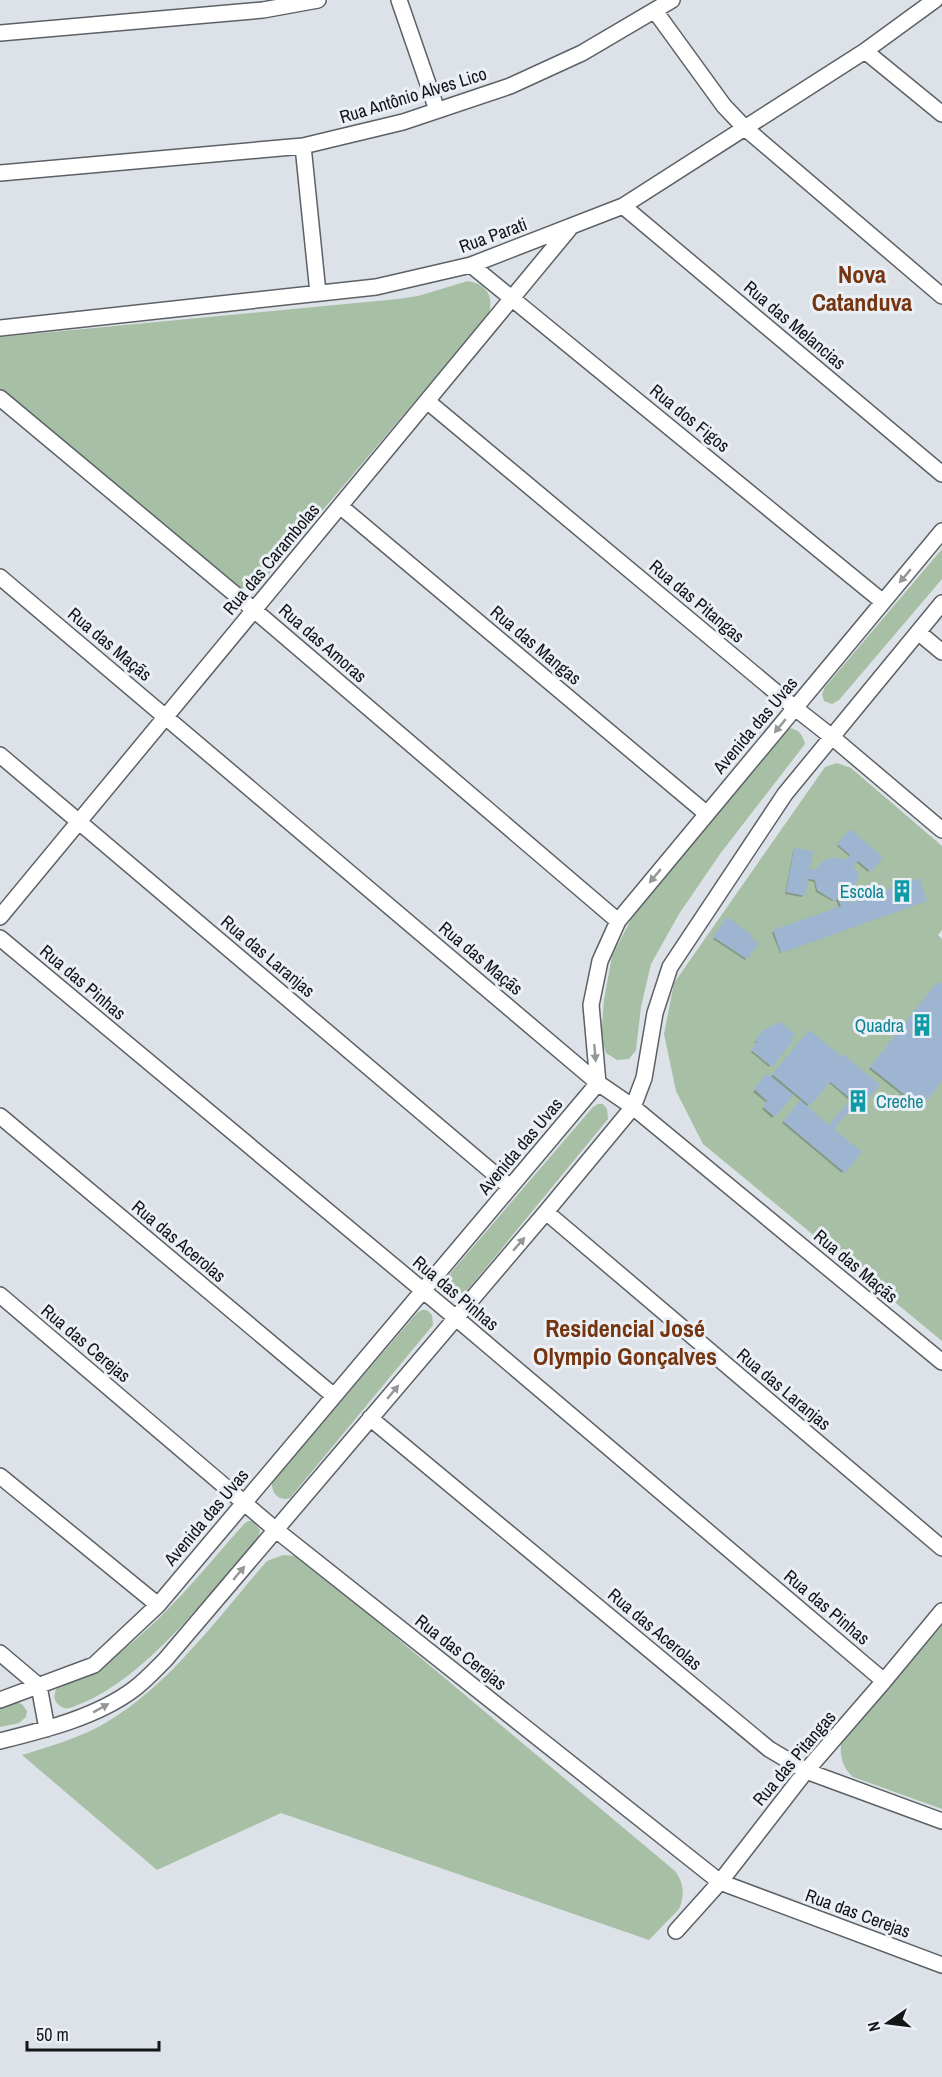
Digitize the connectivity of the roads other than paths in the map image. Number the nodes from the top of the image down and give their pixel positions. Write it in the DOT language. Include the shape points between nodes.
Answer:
graph roads {
  1 [pos="318,0"];
  2 [pos="399,0"];
  3 [pos="672,0"];
  4 [pos="935,0"];
  5 [pos="655,11"];
  6 [pos="0,33"];
  7 [pos="865,51"];
  8 [pos="436,110"];
  9 [pos="942,114"];
  10 [pos="745,128"];
  11 [pos="303,146"];
  12 [pos="0,173"];
  13 [pos="623,206"];
  14 [pos="572,226"];
  15 [pos="471,265"];
  16 [pos="318,293"];
  17 [pos="942,296"];
  18 [pos="512,298"];
  19 [pos="0,328"];
  20 [pos="0,398"];
  21 [pos="427,401"];
  22 [pos="942,474"];
  23 [pos="340,506"];
  24 [pos="942,531"];
  25 [pos="0,577"];
  26 [pos="883,602"];
  27 [pos="942,603"];
  28 [pos="254,610"];
  29 [pos="918,632"];
  30 [pos="942,652"];
  31 [pos="795,708"];
  32 [pos="166,717"];
  33 [pos="832,736"];
  34 [pos="0,755"];
  35 [pos="707,814"];
  36 [pos="79,821"];
  37 [pos="942,830"];
  38 [pos="0,917"];
  39 [pos="618,921"];
  40 [pos="0,938"];
  41 [pos="598,1083"];
  42 [pos="633,1107"];
  43 [pos="0,1116"];
  44 [pos="510,1188"];
  45 [pos="546,1212"];
  46 [pos="422,1291"];
  47 [pos="0,1295"];
  48 [pos="456,1318"];
  49 [pos="942,1362"];
  50 [pos="334,1396"];
  51 [pos="370,1418"];
  52 [pos="0,1476"];
  53 [pos="243,1503"];
  54 [pos="276,1530"];
  55 [pos="942,1548"];
  56 [pos="158,1605"];
  57 [pos="942,1611"];
  58 [pos="0,1653"];
  59 [pos="884,1681"];
  60 [pos="39,1686"];
  61 [pos="0,1700"];
  62 [pos="47,1729"];
  63 [pos="0,1742"];
  64 [pos="806,1771"];
  65 [pos="942,1821"];
  66 [pos="720,1882"];
  67 [pos="676,1931"];
  68 [pos="942,1965"];
  1 -- 6 [label="street" via="264,10"];
  2 -- 8 [label="street"];
  3 -- 5 [label="street, Rua Antônio Alves Lico"];
  4 -- 7 [label="street, Rua Parati"];
  5 -- 8 [label="street, Rua Antônio Alves Lico" via="582,53 510,86"];
  5 -- 10 [label="street" via="724,106"];
  7 -- 9 [label="street"];
  7 -- 10 [label="street, Rua Parati"];
  8 -- 11 [label="street, Rua Antônio Alves Lico" via="404,122"];
  10 -- 13 [label="street, Rua Parati"];
  10 -- 17 [label="street"];
  11 -- 12 [label="street, Rua Antônio Alves Lico"];
  11 -- 16 [label="street"];
  13 -- 14 [label="street, Rua Parati"];
  13 -- 22 [label="street, Rua das Melancias"];
  14 -- 15 [label="street, Rua Parati"];
  14 -- 18 [label="street, Rua das Carambolas"];
  15 -- 16 [label="street, Rua Parati" via="376,287"];
  15 -- 18 [label="street, Rua dos Figos"];
  16 -- 19 [label="street, Rua Parati"];
  18 -- 21 [label="street, Rua das Carambolas"];
  18 -- 26 [label="street, Rua dos Figos"];
  20 -- 28 [label="street, Rua das Amoras"];
  21 -- 23 [label="street, Rua das Carambolas"];
  21 -- 31 [label="street, Rua das Pitangas"];
  23 -- 28 [label="street, Rua das Carambolas"];
  23 -- 35 [label="street, Rua das Mangas"];
  24 -- 26 [label="street, Avenida das Uvas, one-way"];
  25 -- 32 [label="street, Rua das Maçãs"];
  26 -- 31 [label="street, Avenida das Uvas"];
  27 -- 29 [label="street"];
  28 -- 32 [label="street, Rua das Carambolas"];
  28 -- 39 [label="street, Rua das Amoras"];
  29 -- 30 [label="street"];
  29 -- 33 [label="street"];
  31 -- 33 [label="street, Rua das Pitangas"];
  31 -- 35 [label="street, Avenida das Uvas, one-way"];
  32 -- 36 [label="street, Rua das Carambolas"];
  32 -- 41 [label="street, Rua das Maçãs"];
  33 -- 37 [label="street, Rua das Pitangas"];
  33 -- 42 [label="street" via="785,794 670,967 655,1013 644,1078"];
  34 -- 36 [label="street, Rua das Laranjas"];
  35 -- 39 [label="street, Avenida das Uvas, one-way"];
  36 -- 38 [label="street, Rua das Carambolas"];
  36 -- 44 [label="street, Rua das Laranjas"];
  39 -- 41 [label="street, Avenida das Uvas, one-way" via="600,961 591,1005"];
  40 -- 46 [label="street, Rua das Pinhas"];
  41 -- 42 [label="street, Rua das Maçãs"];
  41 -- 44 [label="street, Avenida das Uvas"];
  42 -- 45 [label="street"];
  42 -- 49 [label="street, Rua das Maçãs"];
  43 -- 50 [label="street, Rua das Acerolas"];
  44 -- 46 [label="street, Avenida das Uvas"];
  48 -- 45 [label="street, one-way"];
  45 -- 55 [label="street, Rua das Laranjas"];
  46 -- 48 [label="street, Rua das Pinhas"];
  46 -- 50 [label="street, Avenida das Uvas"];
  47 -- 53 [label="street, Rua das Cerejas"];
  51 -- 48 [label="street, one-way"];
  48 -- 59 [label="street, Rua das Pinhas"];
  50 -- 53 [label="street, Avenida das Uvas"];
  51 -- 54 [label="street"];
  51 -- 64 [label="street, Rua das Acerolas" via="769,1749"];
  52 -- 56 [label="street"];
  53 -- 54 [label="street, Rua das Cerejas"];
  53 -- 56 [label="street, Avenida das Uvas"];
  62 -- 54 [label="street, one-way" via="90,1714 134,1689 165,1660"];
  54 -- 66 [label="street, Rua das Cerejas"];
  56 -- 60 [label="street, Avenida das Uvas" via="94,1665"];
  57 -- 59 [label="street, Rua das Pitangas"];
  58 -- 60 [label="street"];
  59 -- 64 [label="street, Rua das Pitangas"];
  60 -- 61 [label="street, Avenida das Uvas"];
  60 -- 62 [label="street"];
  62 -- 63 [label="street"];
  64 -- 65 [label="street, Rua das Acerolas"];
  64 -- 66 [label="street, Rua das Pitangas"];
  66 -- 67 [label="street, Rua das Pitangas"];
  66 -- 68 [label="street, Rua das Cerejas"];
}
